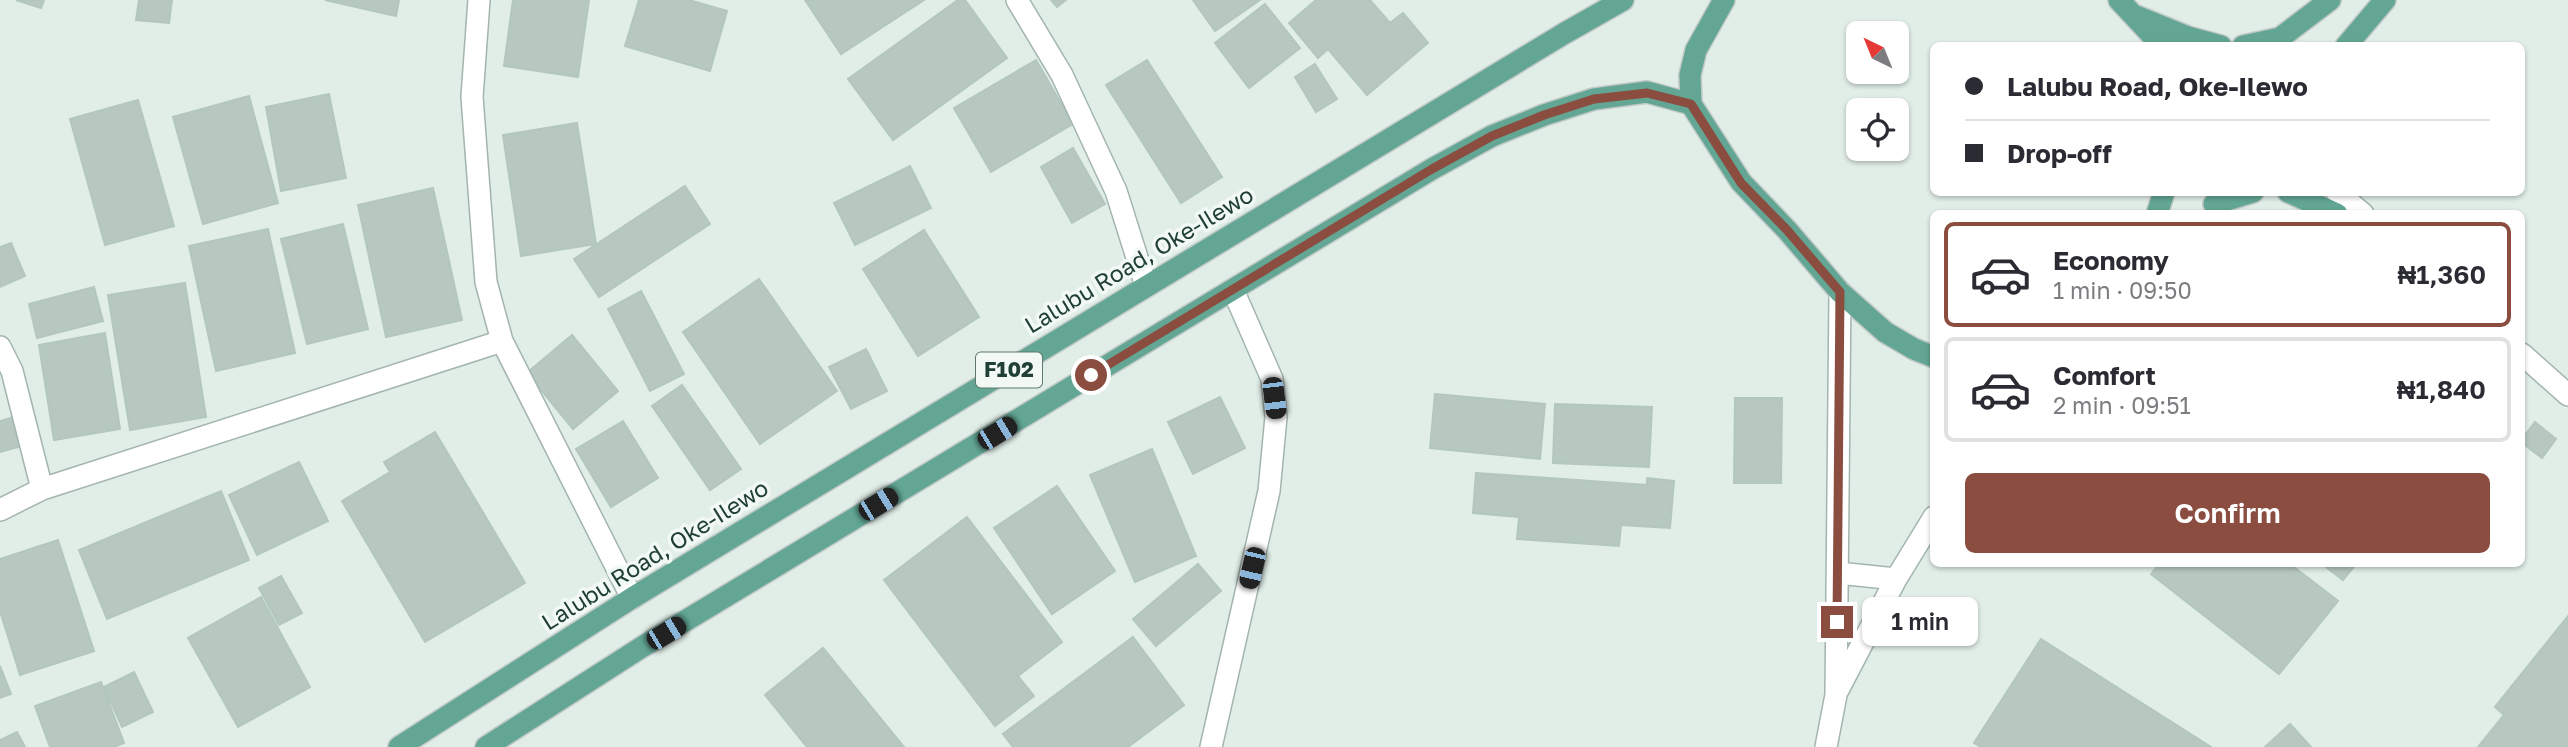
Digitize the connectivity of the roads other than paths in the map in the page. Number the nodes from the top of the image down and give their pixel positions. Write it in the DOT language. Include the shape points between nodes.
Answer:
graph roads {
  1 [pos="479,0"];
  2 [pos="1017,0"];
  3 [pos="1623,0"];
  4 [pos="1724,0"];
  5 [pos="2119,0"];
  6 [pos="2330,0"];
  7 [pos="2385,0"];
  8 [pos="2136,16"];
  9 [pos="2159,42"];
  10 [pos="2206,42"];
  11 [pos="2262,42"];
  12 [pos="2349,42"];
  13 [pos="1691,104"];
  14 [pos="2238,196"];
  15 [pos="2297,196"];
  16 [pos="2342,196"];
  17 [pos="2213,203"];
  18 [pos="2328,210"];
  19 [pos="2358,210"];
  20 [pos="1146,286"];
  21 [pos="1233,289"];
  22 [pos="1840,292"];
  23 [pos="502,341"];
  24 [pos="0,347"];
  25 [pos="1930,355"];
  26 [pos="2525,357"];
  27 [pos="2568,395"];
  28 [pos="42,489"];
  29 [pos="0,510"];
  30 [pos="1930,524"];
  31 [pos="1838,573"];
  32 [pos="1896,579"];
  33 [pos="632,598"];
  34 [pos="1836,695"];
  35 [pos="399,747"];
  36 [pos="486,747"];
  37 [pos="1211,747"];
  38 [pos="1826,747"];
  1 -- 23 [label="street" via="471,97 486,282"];
  2 -- 20 [label="street" via="1062,75 1116,191"];
  3 -- 20 [label="main road, Lalubu Road, Oke-Ilewo / F102"];
  4 -- 13 [label="main road" via="1696,50 1690,75"];
  5 -- 8 [label="main road"];
  6 -- 11 [label="main road" via="2280,38"];
  7 -- 12 [label="main road"];
  8 -- 9 [label="main road"];
  8 -- 10 [label="main road"];
  13 -- 21 [label="main road, F102" via="1647,93 1594,99 1492,136"];
  13 -- 22 [label="main road" via="1741,183"];
  14 -- 17 [label="main road"];
  15 -- 18 [label="main road"];
  16 -- 19 [label="street"];
  20 -- 33 [label="main road, Lalubu Road, Oke-Ilewo / F102"];
  21 -- 36 [label="main road, F102" via="642,647"];
  21 -- 37 [label="street" via="1272,379 1276,417 1269,491"];
  22 -- 25 [label="main road" via="1885,332"];
  22 -- 31 [label="street"];
  23 -- 28 [label="street"];
  23 -- 33 [label="street"];
  24 -- 28 [label="street" via="12,371"];
  26 -- 27 [label="street"];
  28 -- 29 [label="street"];
  30 -- 32 [label="street"];
  31 -- 32 [label="street"];
  31 -- 34 [label="street"];
  32 -- 34 [label="street"];
  33 -- 35 [label="main road, Lalubu Road, Oke-Ilewo / F102"];
  34 -- 38 [label="street"];
}
